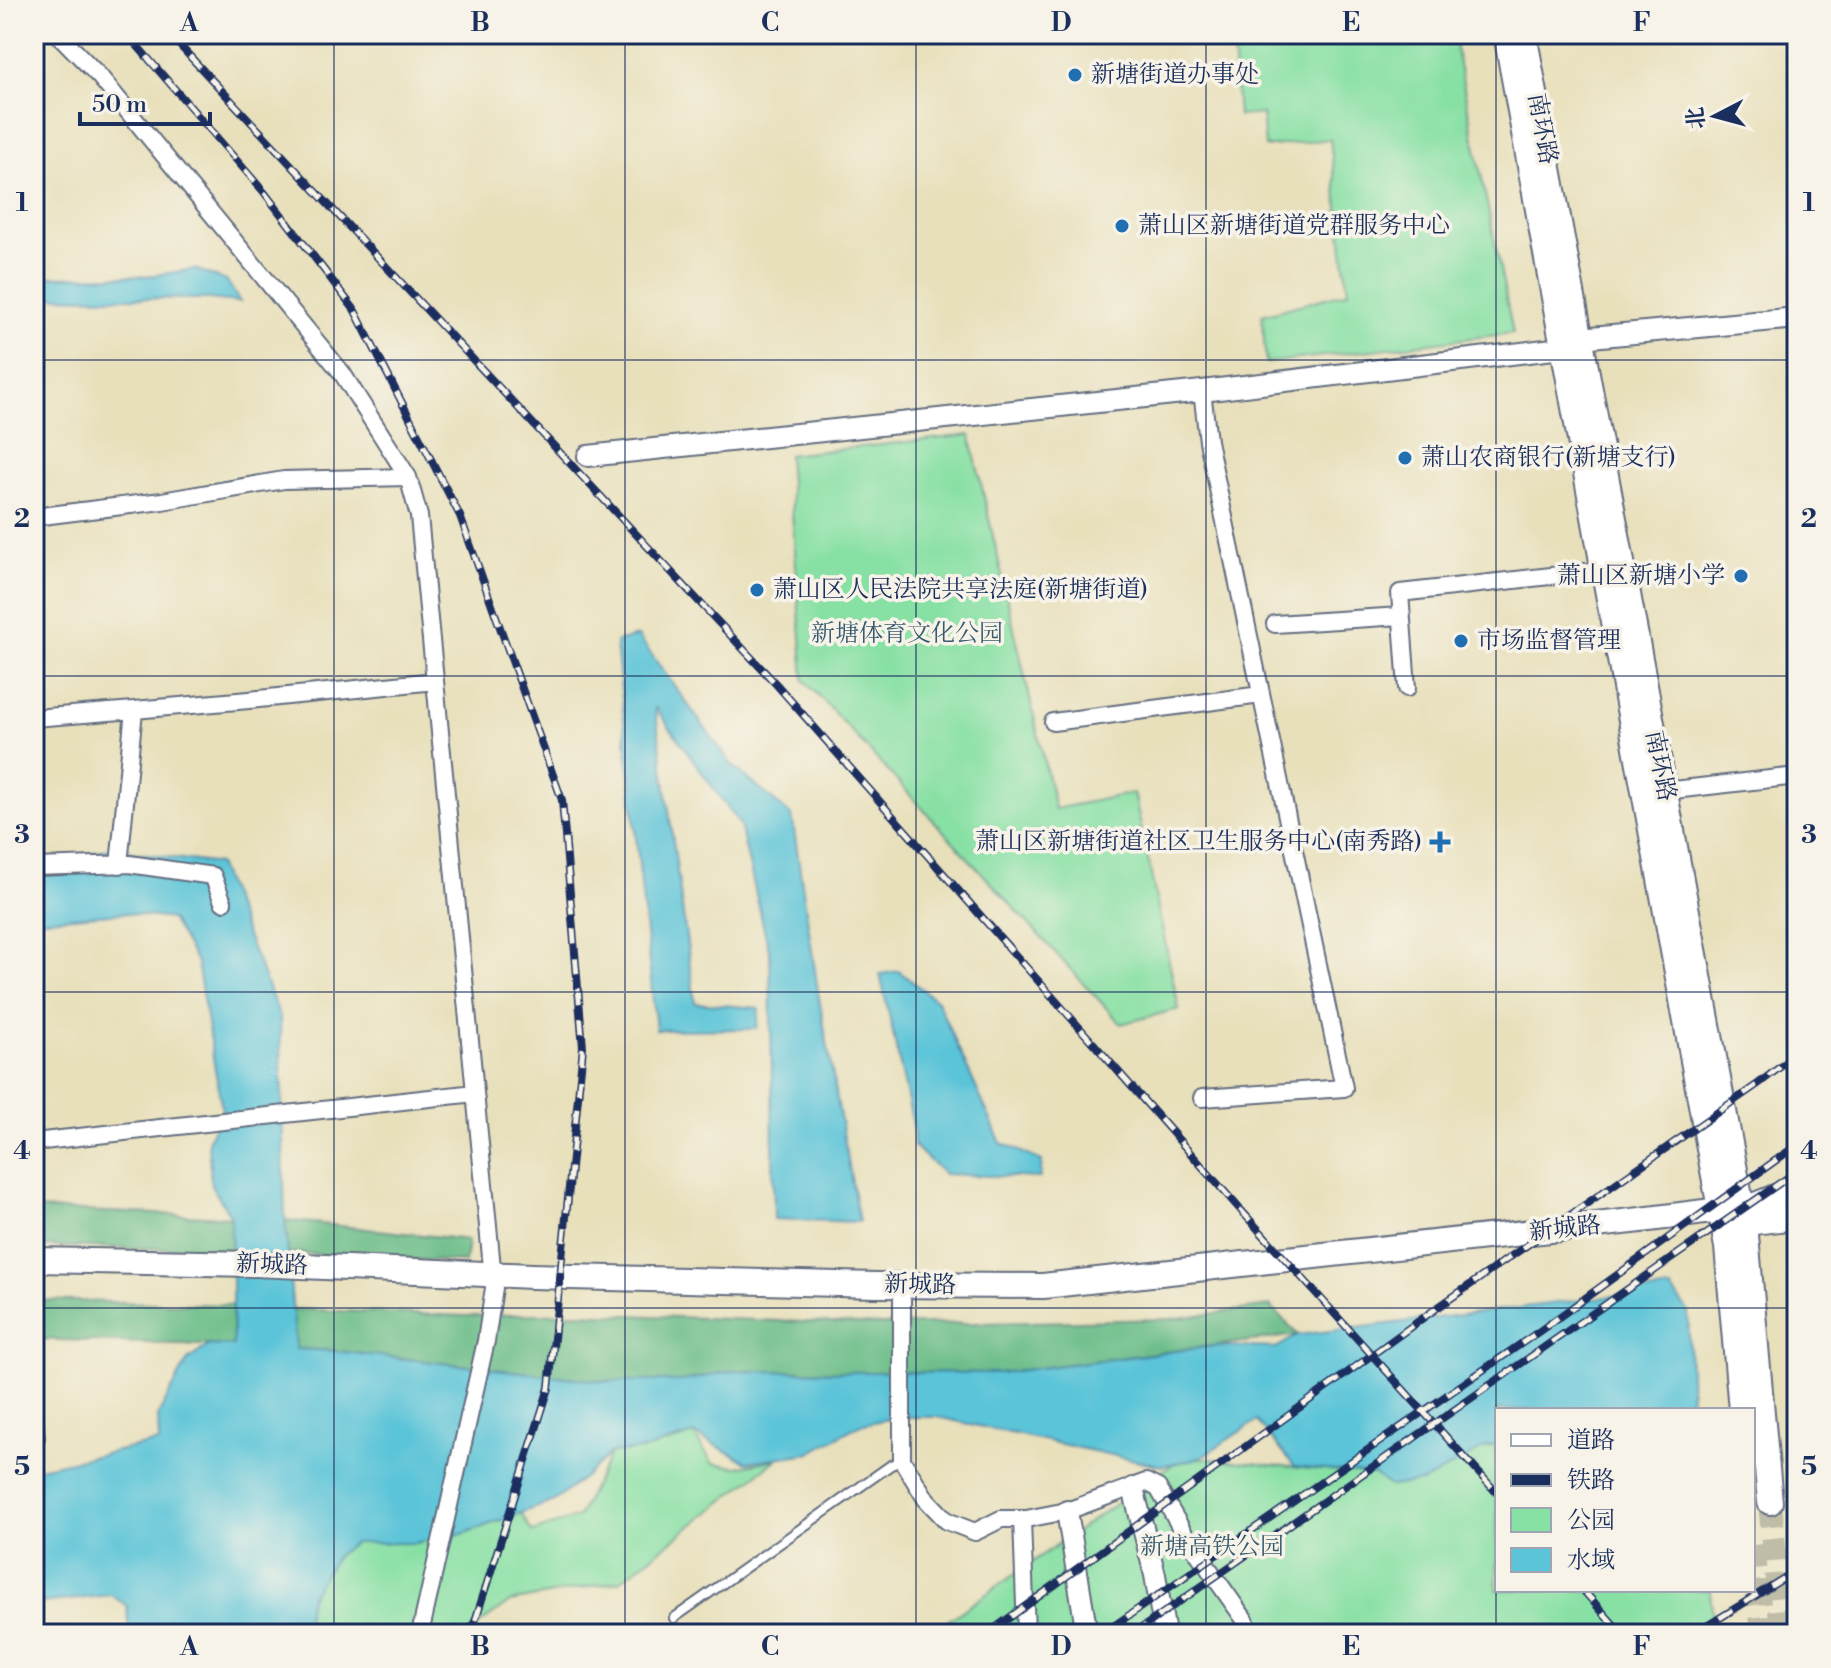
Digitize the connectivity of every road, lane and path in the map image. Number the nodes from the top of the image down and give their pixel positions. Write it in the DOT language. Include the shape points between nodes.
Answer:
graph roads {
  1 [pos="58,34"];
  2 [pos="1506,34"];
  3 [pos="1524,34"];
  4 [pos="1797,318"];
  5 [pos="1571,343"];
  6 [pos="1202,391"];
  7 [pos="588,456"];
  8 [pos="408,477"];
  9 [pos="34,517"];
  10 [pos="1604,570"];
  11 [pos="1401,616"];
  12 [pos="1275,624"];
  13 [pos="435,681"];
  14 [pos="1407,688"];
  15 [pos="1261,695"];
  16 [pos="134,710"];
  17 [pos="34,718"];
  18 [pos="1053,722"];
  19 [pos="1797,776"];
  20 [pos="1665,791"];
  21 [pos="119,865"];
  22 [pos="34,867"];
  23 [pos="223,902"];
  24 [pos="475,1093"];
  25 [pos="1202,1098"];
  26 [pos="34,1142"];
  27 [pos="1797,1188"];
  28 [pos="1733,1217"];
  29 [pos="1797,1217"];
  30 [pos="34,1260"];
  31 [pos="34,1274"];
  32 [pos="494,1281"];
  33 [pos="902,1299"];
  34 [pos="1741,1408"];
  35 [pos="34,1417"];
  36 [pos="36,1438"];
  37 [pos="902,1460"];
  38 [pos="1133,1488"];
  39 [pos="1770,1502"];
  40 [pos="1067,1511"];
  41 [pos="1022,1519"];
  42 [pos="674,1618"];
  43 [pos="420,1634"];
  44 [pos="1026,1634"];
  45 [pos="1087,1634"];
  46 [pos="1165,1634"];
  47 [pos="1251,1634"];
  1 -- 8 [label="street" via="100,77 342,373"];
  2 -- 5 [label="main road, 南环路"];
  3 -- 5 [label="main road, 南环路"];
  4 -- 5 [label="street"];
  5 -- 6 [label="street"];
  5 -- 10 [label="main road, 南环路"];
  5 -- 20 [label="main road, 南环路"];
  6 -- 7 [label="street"];
  6 -- 15 [label="street"];
  8 -- 9 [label="street" via="284,480"];
  8 -- 13 [label="street" via="419,516"];
  10 -- 11 [label="street" via="1400,593"];
  10 -- 28 [label="main road, 南环路"];
  11 -- 12 [label="street"];
  11 -- 14 [label="street"];
  13 -- 16 [label="street"];
  13 -- 24 [label="street"];
  15 -- 18 [label="street"];
  15 -- 25 [label="street" via="1344,1088"];
  16 -- 17 [label="street"];
  16 -- 21 [label="street"];
  19 -- 20 [label="street"];
  20 -- 28 [label="main road, 南环路"];
  21 -- 22 [label="street"];
  21 -- 23 [label="street" via="213,876"];
  24 -- 26 [label="street"];
  24 -- 32 [label="street"];
  27 -- 28 [label="main road, 新城路"];
  28 -- 29 [label="main road, 新城路"];
  28 -- 32 [label="main road, 新城路" via="1562,1229 1043,1286"];
  28 -- 33 [label="main road, 新城路" via="1044,1300"];
  28 -- 34 [label="main road, 南环路" via="1727,1247"];
  28 -- 39 [label="main road, 南环路"];
  30 -- 32 [label="main road, 新城路" via="256,1264"];
  31 -- 32 [label="main road, 新城路"];
  32 -- 33 [label="main road, 新城路"];
  32 -- 43 [label="street" via="486,1341"];
  33 -- 37 [label="street"];
  35 -- 36 [label="street"];
  37 -- 41 [label="street" via="947,1521 975,1532 1001,1519"];
  37 -- 42 [label="lane"];
  38 -- 40 [label="street"];
  38 -- 46 [label="street"];
  38 -- 47 [label="street" via="1146,1482 1158,1488"];
  40 -- 41 [label="street"];
  40 -- 45 [label="street"];
  41 -- 44 [label="street"];
}
